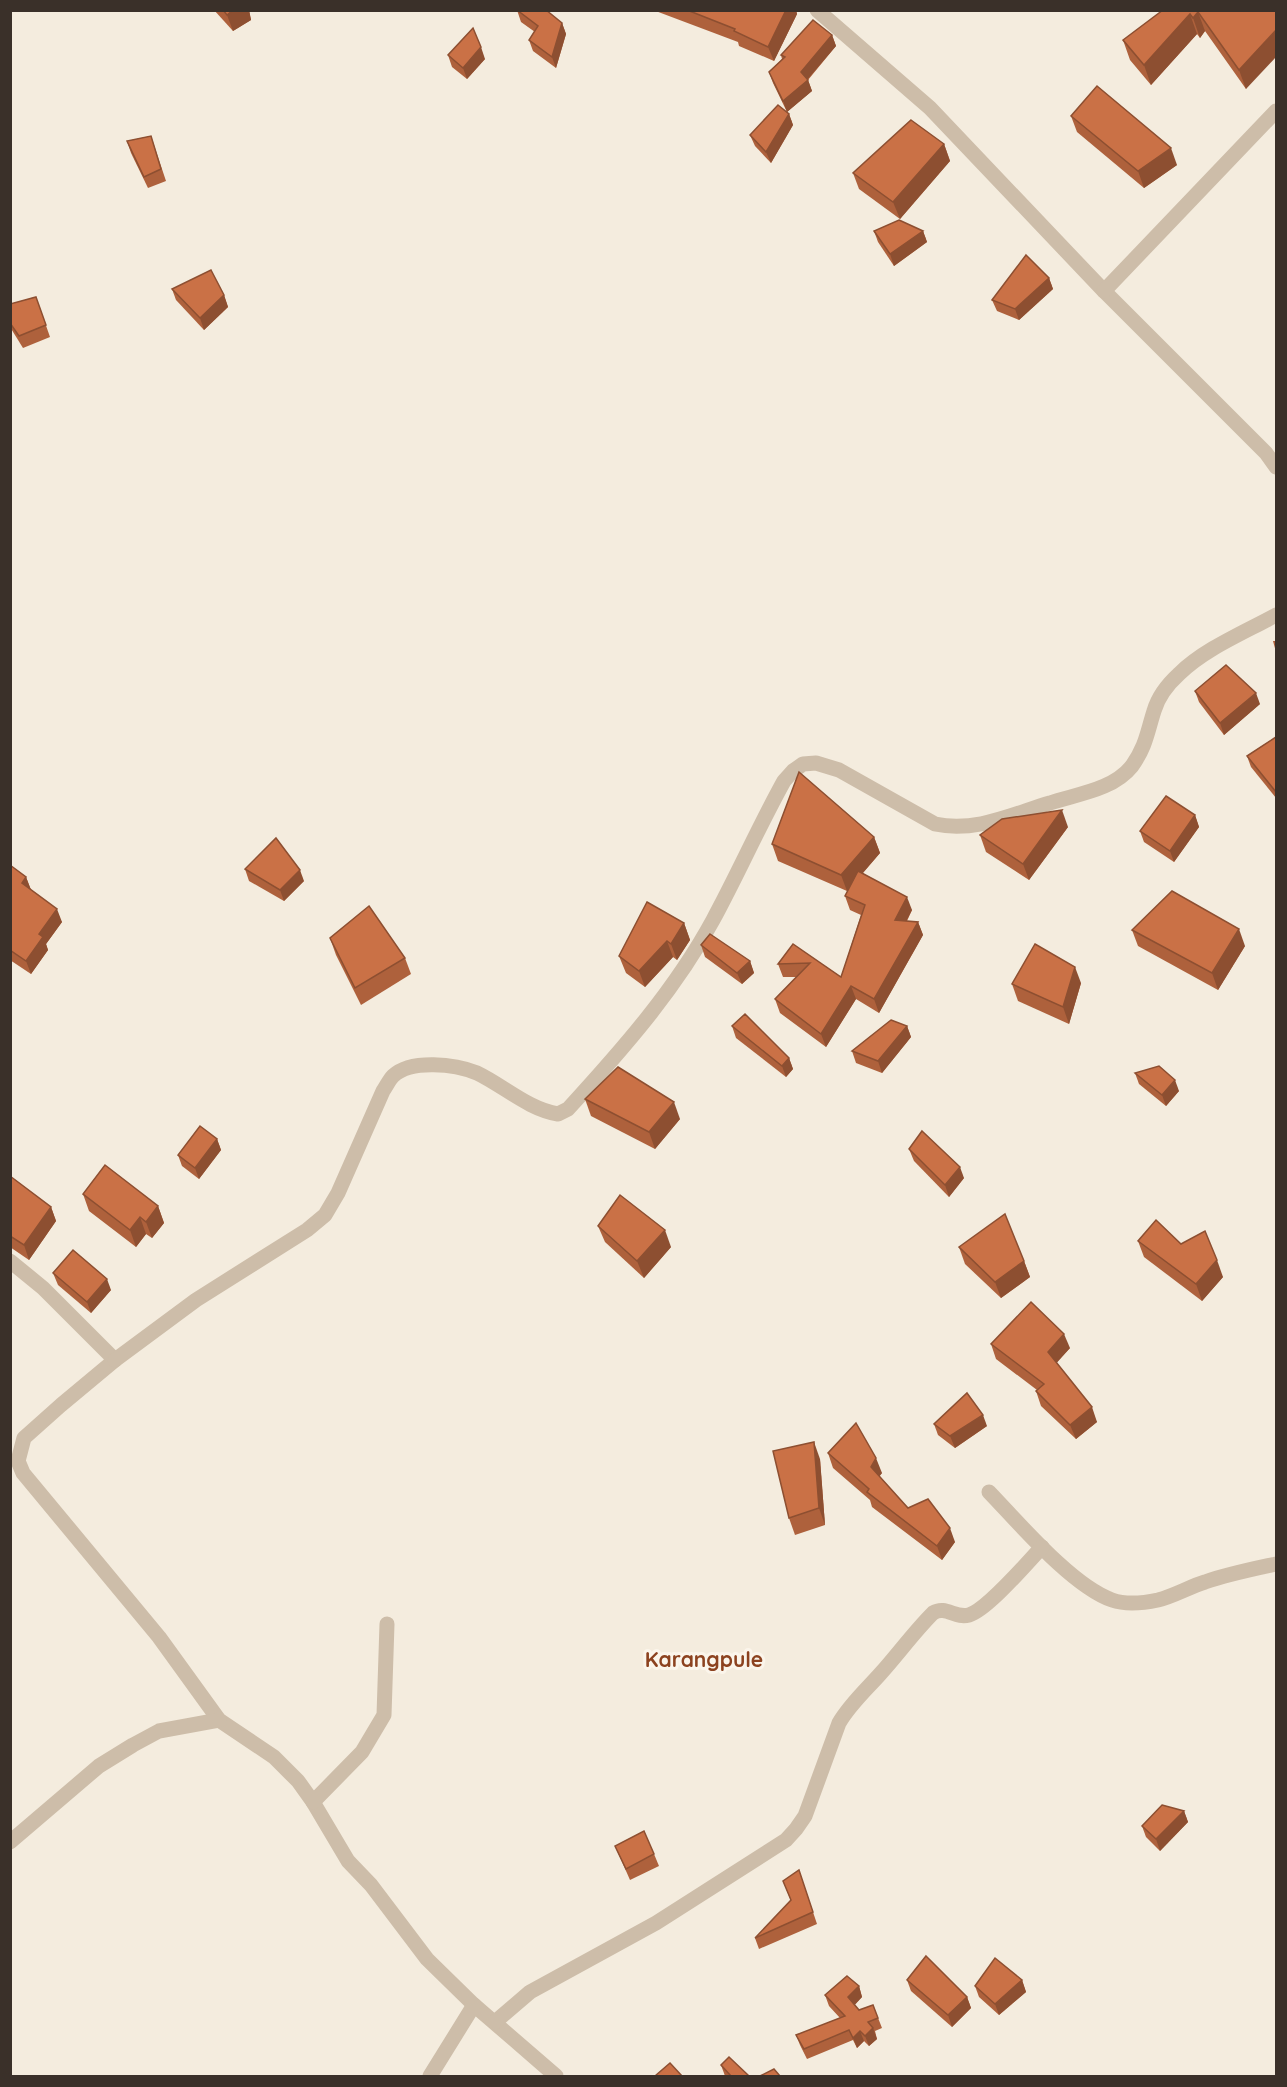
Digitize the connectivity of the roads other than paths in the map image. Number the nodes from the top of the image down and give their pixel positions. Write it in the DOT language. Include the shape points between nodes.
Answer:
graph roads {
  1 [pos="817,10"];
  2 [pos="1276,111"];
  3 [pos="1104,291"];
  4 [pos="1276,467"];
  5 [pos="1276,615"];
  6 [pos="10,1261"];
  7 [pos="115,1360"];
  8 [pos="989,1492"];
  9 [pos="1042,1547"];
  10 [pos="1276,1564"];
  11 [pos="387,1624"];
  12 [pos="219,1720"];
  13 [pos="313,1802"];
  14 [pos="10,1842"];
  15 [pos="474,2005"];
  16 [pos="495,2022"];
  17 [pos="430,2076"];
  18 [pos="556,2076"];
  1 -- 3 [label="street" via="930,108"];
  2 -- 3 [label="street"];
  3 -- 4 [label="street" via="1214,399"];
  5 -- 7 [label="street" via="1199,657 1179,674 1162,694 1138,757 1118,778 1102,787 1000,820 950,827 935,824 839,770 816,763 803,764 784,781 713,921 687,962 639,1029 568,1108 558,1114 543,1112 475,1072 430,1063 392,1076 325,1215 196,1300"];
  6 -- 7 [label="street"];
  7 -- 12 [label="street" via="24,1438 18,1461 23,1473 159,1637"];
  8 -- 9 [label="street"];
  9 -- 10 [label="street" via="1097,1593 1114,1601 1135,1603"];
  9 -- 16 [label="street" via="977,1611 963,1616 943,1609 933,1613 860,1694 839,1723 805,1816 786,1840 656,1923 530,1992"];
  11 -- 13 [label="street" via="384,1715 362,1752"];
  12 -- 13 [label="street" via="274,1757"];
  12 -- 14 [label="street" via="159,1731 133,1746 99,1766"];
  13 -- 15 [label="street" via="348,1861 427,1959"];
  15 -- 16 [label="street"];
  15 -- 17 [label="street"];
  16 -- 18 [label="street"];
}
